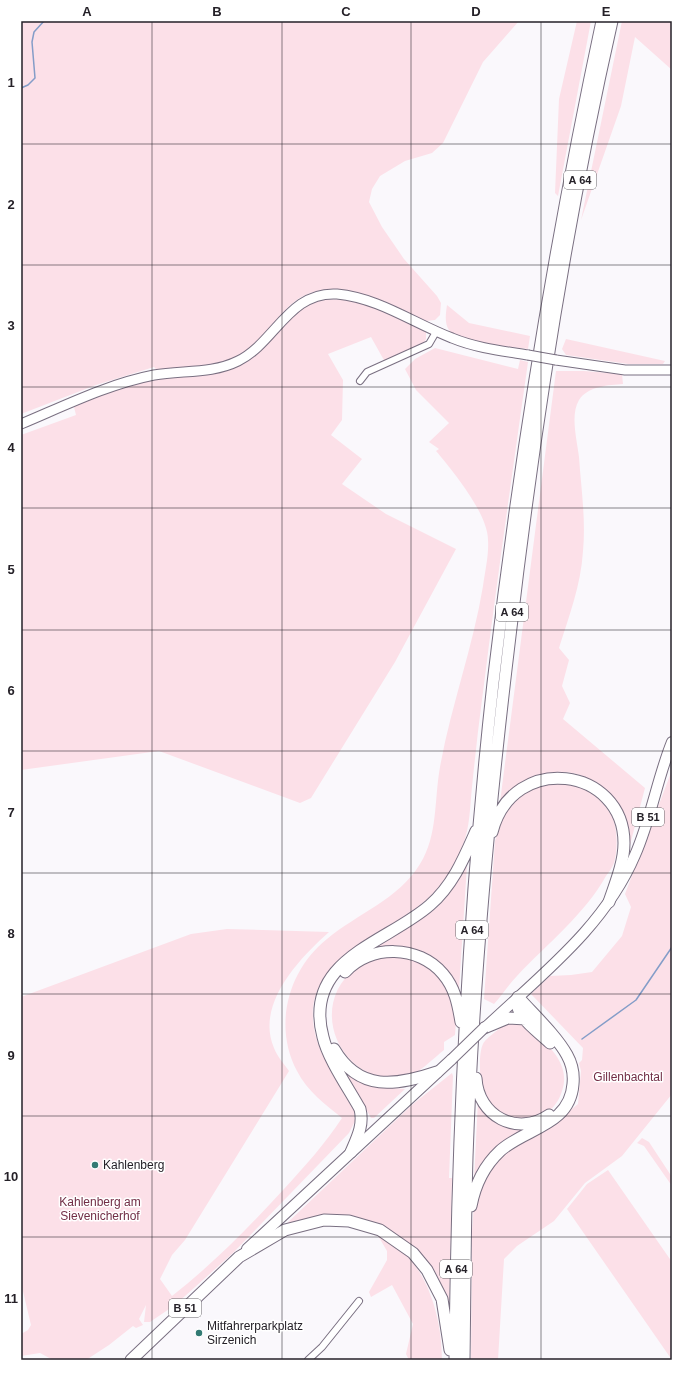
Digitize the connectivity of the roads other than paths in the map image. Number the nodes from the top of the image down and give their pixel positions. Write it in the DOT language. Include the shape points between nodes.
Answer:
graph roads {
  1 [pos="602,21"];
  2 [pos="612,21"];
  3 [pos="436,332"];
  4 [pos="672,370"];
  5 [pos="360,381"];
  6 [pos="21,424"];
  7 [pos="672,742"];
  8 [pos="480,823"];
  9 [pos="487,854"];
  10 [pos="609,902"];
  11 [pos="518,997"];
  12 [pos="526,1019"];
  13 [pos="479,1027"];
  14 [pos="464,1038"];
  15 [pos="437,1072"];
  16 [pos="351,1152"];
  17 [pos="466,1230"];
  18 [pos="240,1257"];
  19 [pos="358,1301"];
  20 [pos="130,1360"];
  21 [pos="308,1360"];
  22 [pos="451,1360"];
  23 [pos="455,1360"];
  24 [pos="464,1360"];
  1 -- 8 [label="highway, A 64" via="577,138 537,362 512,530"];
  2 -- 9 [label="highway, A 64" via="545,372 522,531 495,758"];
  3 -- 4 [label="main road, bridge" via="464,343 556,360 625,370"];
  3 -- 5 [label="street" via="429,344 367,372"];
  3 -- 6 [label="main road" via="375,303 336,294 316,296 289,313 253,351 239,361 216,369 155,375 133,380"];
  7 -- 10 [label="main road, B 51" via="635,855"];
  8 -- 14 [label="highway, A 64"];
  8 -- 16 [label="highway" via="461,866 442,894 414,917 354,954 340,967 325,990 320,1021 323,1038 362,1116 360,1130"];
  9 -- 10 [label="highway" via="498,814 517,792 534,782 559,777 588,785 610,802 622,829 623,855"];
  9 -- 13 [label="highway, A 64"];
  10 -- 11 [label="main road, B 51" via="584,933"];
  11 -- 12 [label="highway" via="518,1010"];
  11 -- 13 [label="main road, B 51"];
  11 -- 17 [label="highway" via="567,1054 573,1074 573,1090 557,1117 506,1146 483,1171 476,1187"];
  12 -- 13 [label="highway" via="508,1018"];
  12 -- 13 [label="highway" via="557,1051 564,1062 567,1076 565,1093 556,1108 547,1117 532,1123 516,1124 503,1120 492,1114 484,1105 477,1084"];
  13 -- 15 [label="main road, B 51, bridge" via="452,1059"];
  13 -- 17 [label="highway, A 64"];
  14 -- 15 [label="highway" via="457,998 450,984 442,973 418,956 401,951 373,954 360,959 336,981 327,1008 329,1036 335,1050 350,1068 371,1080 390,1084"];
  14 -- 23 [label="highway, A 64" via="458,1178"];
  15 -- 16 [label="main road, B 51"];
  16 -- 18 [label="main road, B 51"];
  17 -- 24 [label="highway, A 64"];
  18 -- 20 [label="highway, B 51"];
  18 -- 22 [label="highway" via="285,1230 324,1220 349,1221 380,1230 412,1253 427,1270 442,1299"];
  19 -- 21 [label="street" via="322,1347"];
}
